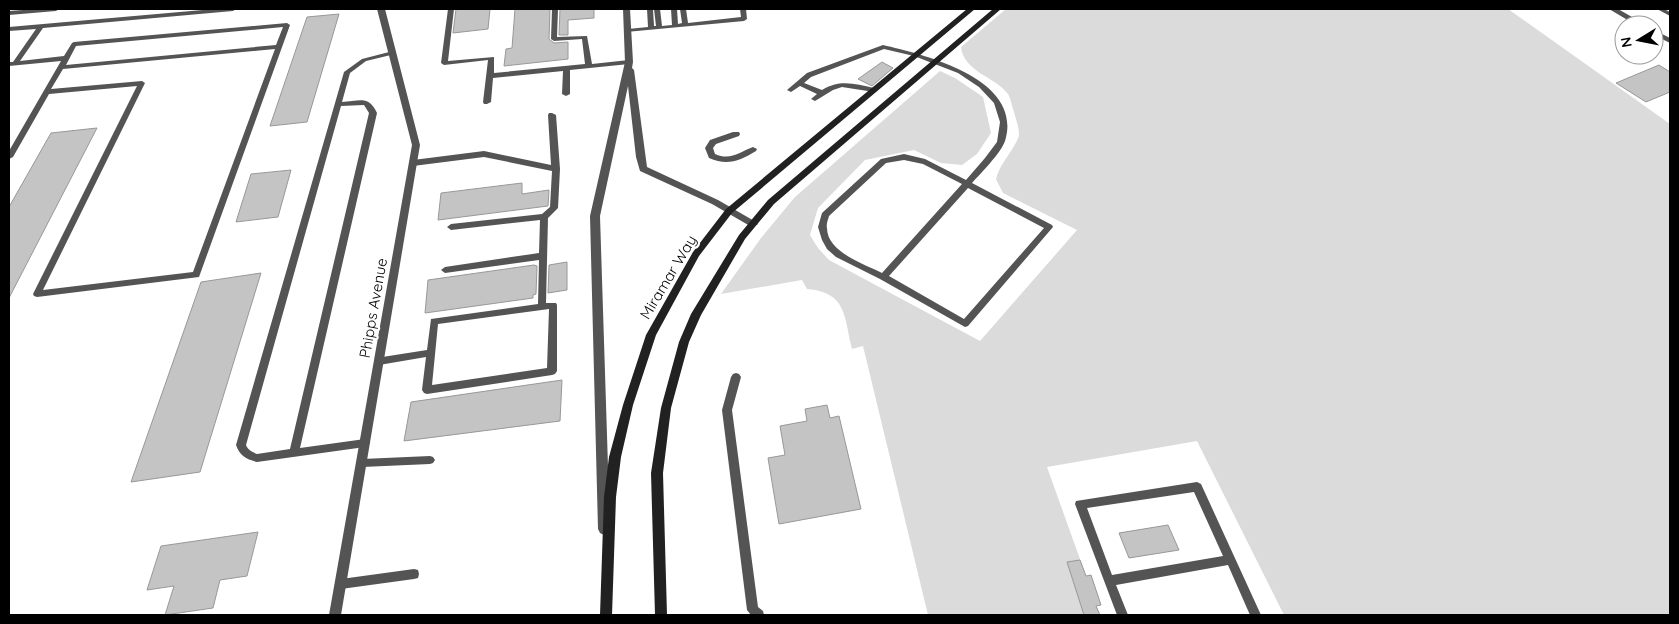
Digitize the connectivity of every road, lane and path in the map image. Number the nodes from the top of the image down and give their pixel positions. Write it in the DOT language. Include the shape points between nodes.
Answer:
graph roads {
  1 [pos="56,9"];
  2 [pos="233,9"];
  3 [pos="381,9"];
  4 [pos="451,9"];
  5 [pos="555,9"];
  6 [pos="626,9"];
  7 [pos="650,9"];
  8 [pos="657,9"];
  9 [pos="663,9"];
  10 [pos="674,9"];
  11 [pos="679,9"];
  12 [pos="683,9"];
  13 [pos="743,9"];
  14 [pos="971,9"];
  15 [pos="998,9"];
  16 [pos="1660,9"];
  17 [pos="9,13"];
  18 [pos="1670,14"];
  19 [pos="41,26"];
  20 [pos="680,26"];
  21 [pos="658,28"];
  22 [pos="9,29"];
  23 [pos="628,32"];
  24 [pos="279,47"];
  25 [pos="393,53"];
  26 [pos="916,55"];
  27 [pos="67,58"];
  28 [pos="629,62"];
  29 [pos="936,62"];
  30 [pos="12,63"];
  31 [pos="589,66"];
  32 [pos="62,67"];
  33 [pos="567,68"];
  34 [pos="489,76"];
  35 [pos="800,83"];
  36 [pos="791,90"];
  37 [pos="872,90"];
  38 [pos="47,92"];
  39 [pos="822,93"];
  40 [pos="566,94"];
  41 [pos="815,99"];
  42 [pos="487,102"];
  43 [pos="337,104"];
  44 [pos="552,114"];
  45 [pos="736,134"];
  46 [pos="752,149"];
  47 [pos="9,157"];
  48 [pos="413,162"];
  49 [pos="556,168"];
  50 [pos="967,184"];
  51 [pos="729,211"];
  52 [pos="544,217"];
  53 [pos="753,224"];
  54 [pos="451,227"];
  55 [pos="543,256"];
  56 [pos="445,270"];
  57 [pos="883,277"];
  58 [pos="542,306"];
  59 [pos="431,353"];
  60 [pos="379,361"];
  61 [pos="736,377"];
  62 [pos="365,444"];
  63 [pos="294,453"];
  64 [pos="430,460"];
  65 [pos="362,463"];
  66 [pos="1230,560"];
  67 [pos="414,574"];
  68 [pos="1109,581"];
  69 [pos="341,584"];
  70 [pos="336,615"];
  71 [pos="606,615"];
  72 [pos="660,615"];
  73 [pos="759,615"];
  74 [pos="1122,615"];
  75 [pos="1256,615"];
  1 -- 17 [label="lane"];
  2 -- 19 [label="lane"];
  3 -- 25 [label="street, Phipps Avenue"];
  4 -- 34 [label="lane" via="444,63 492,58"];
  5 -- 31 [label="lane" via="554,39 585,37"];
  6 -- 23 [label="street, Miramar Way"];
  7 -- 21 [label="lane"];
  8 -- 21 [label="lane"];
  9 -- 21 [label="lane"];
  10 -- 20 [label="lane"];
  11 -- 20 [label="lane"];
  12 -- 20 [label="lane"];
  13 -- 20 [label="lane" via="744,18"];
  14 -- 26 [label="main road, Miramar Way"];
  15 -- 29 [label="main road"];
  16 -- 18 [label="lane"];
  19 -- 22 [label="lane"];
  19 -- 30 [label="lane"];
  20 -- 21 [label="lane"];
  21 -- 23 [label="lane"];
  23 -- 28 [label="street, Miramar Way"];
  24 -- 27 [label="lane" via="287,25 74,44"];
  24 -- 32 [label="lane"];
  24 -- 38 [label="lane" via="196,275 37,294 142,83"];
  25 -- 43 [label="lane" via="364,60 351,67"];
  25 -- 48 [label="street, Phipps Avenue" via="416,145"];
  26 -- 29 [label="lane"];
  26 -- 35 [label="lane" via="892,48 876,48 809,75"];
  26 -- 37 [label="main road, Miramar Way"];
  27 -- 30 [label="lane"];
  27 -- 32 [label="lane"];
  28 -- 31 [label="lane"];
  28 -- 51 [label="street" via="644,169"];
  28 -- 71 [label="street, Miramar Way" via="594,216"];
  29 -- 50 [label="lane" via="982,85 997,102 1004,122 1001,142"];
  29 -- 53 [label="main road" via="771,202"];
  31 -- 33 [label="lane"];
  32 -- 38 [label="lane"];
  33 -- 34 [label="lane"];
  33 -- 40 [label="lane"];
  34 -- 42 [label="lane"];
  35 -- 36 [label="lane"];
  35 -- 39 [label="lane"];
  37 -- 39 [label="lane" via="842,83"];
  37 -- 51 [label="main road, Miramar Way"];
  38 -- 47 [label="lane"];
  39 -- 41 [label="lane"];
  43 -- 63 [label="lane" via="366,103 373,113"];
  43 -- 63 [label="lane" via="242,437 243,452 249,456 257,458"];
  44 -- 49 [label="lane"];
  45 -- 46 [label="lane" via="713,142 709,148 712,156 728,161 738,159"];
  48 -- 49 [label="lane" via="484,154"];
  48 -- 60 [label="street, Phipps Avenue"];
  49 -- 52 [label="lane" via="554,208"];
  50 -- 57 [label="lane"];
  50 -- 57 [label="lane" via="920,160 894,158 884,161 825,215 822,233 832,250"];
  50 -- 57 [label="lane" via="1049,227 965,324"];
  51 -- 53 [label="street"];
  51 -- 71 [label="main road, Miramar Way" via="696,254 662,313 651,335 628,405 610,497"];
  52 -- 54 [label="lane"];
  52 -- 55 [label="lane"];
  53 -- 72 [label="main road" via="696,314 684,342 666,408 657,472"];
  55 -- 56 [label="lane"];
  55 -- 58 [label="lane"];
  58 -- 59 [label="lane" via="434,321"];
  58 -- 59 [label="lane" via="553,305 552,371 427,390"];
  59 -- 60 [label="lane"];
  60 -- 62 [label="street, Phipps Avenue"];
  61 -- 73 [label="lane" via="727,410 753,610"];
  62 -- 63 [label="lane"];
  62 -- 65 [label="street, Phipps Avenue"];
  64 -- 65 [label="lane"];
  65 -- 69 [label="street, Phipps Avenue"];
  66 -- 68 [label="lane"];
  66 -- 68 [label="lane" via="1197,486 1080,504"];
  66 -- 75 [label="lane"];
  67 -- 69 [label="lane"];
  68 -- 74 [label="lane"];
  69 -- 70 [label="street, Phipps Avenue"];
}
